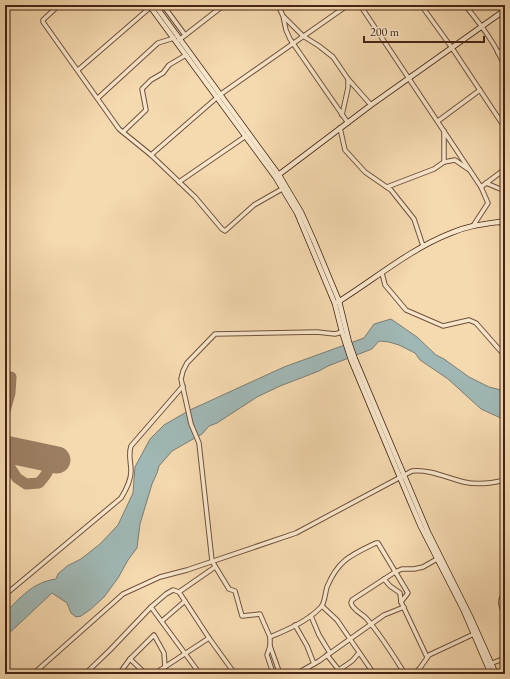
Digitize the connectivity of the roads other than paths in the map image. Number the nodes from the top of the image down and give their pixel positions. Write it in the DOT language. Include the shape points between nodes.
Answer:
graph roads {
  1 [pos="59,5"];
  2 [pos="152,5"];
  3 [pos="163,5"];
  4 [pos="224,5"];
  5 [pos="278,5"];
  6 [pos="348,5"];
  7 [pos="361,5"];
  8 [pos="421,5"];
  9 [pos="465,5"];
  10 [pos="505,10"];
  11 [pos="170,15"];
  12 [pos="283,16"];
  13 [pos="165,19"];
  14 [pos="481,26"];
  15 [pos="185,35"];
  16 [pos="303,36"];
  17 [pos="177,40"];
  18 [pos="293,44"];
  19 [pos="452,48"];
  20 [pos="505,48"];
  21 [pos="498,52"];
  22 [pos="186,55"];
  23 [pos="505,68"];
  24 [pos="78,70"];
  25 [pos="410,78"];
  26 [pos="348,79"];
  27 [pos="480,90"];
  28 [pos="219,96"];
  29 [pos="98,98"];
  30 [pos="371,105"];
  31 [pos="342,115"];
  32 [pos="505,115"];
  33 [pos="500,119"];
  34 [pos="438,121"];
  35 [pos="348,123"];
  36 [pos="340,128"];
  37 [pos="505,128"];
  38 [pos="444,130"];
  39 [pos="123,132"];
  40 [pos="246,136"];
  41 [pos="151,155"];
  42 [pos="444,162"];
  43 [pos="505,169"];
  44 [pos="470,170"];
  45 [pos="277,176"];
  46 [pos="179,182"];
  47 [pos="486,183"];
  48 [pos="387,187"];
  49 [pos="481,187"];
  50 [pos="282,189"];
  51 [pos="505,191"];
  52 [pos="503,222"];
  53 [pos="473,226"];
  54 [pos="505,229"];
  55 [pos="423,246"];
  56 [pos="382,273"];
  57 [pos="337,302"];
  58 [pos="342,332"];
  59 [pos="347,342"];
  60 [pos="505,356"];
  61 [pos="183,386"];
  62 [pos="403,476"];
  63 [pos="504,480"];
  64 [pos="438,559"];
  65 [pos="212,561"];
  66 [pos="215,567"];
  67 [pos="395,572"];
  68 [pos="384,579"];
  69 [pos="179,592"];
  70 [pos="505,592"];
  71 [pos="5,595"];
  72 [pos="185,601"];
  73 [pos="401,602"];
  74 [pos="322,606"];
  75 [pos="150,607"];
  76 [pos="404,607"];
  77 [pos="505,615"];
  78 [pos="311,616"];
  79 [pos="162,621"];
  80 [pos="371,624"];
  81 [pos="295,625"];
  82 [pos="474,634"];
  83 [pos="270,637"];
  84 [pos="209,638"];
  85 [pos="349,639"];
  86 [pos="270,646"];
  87 [pos="359,653"];
  88 [pos="185,654"];
  89 [pos="329,654"];
  90 [pos="427,656"];
  91 [pos="505,658"];
  92 [pos="130,659"];
  93 [pos="314,664"];
  94 [pos="489,664"];
  95 [pos="163,668"];
  96 [pos="307,668"];
  97 [pos="339,670"];
  98 [pos="490,673"];
  99 [pos="33,674"];
  100 [pos="85,674"];
  101 [pos="119,674"];
  102 [pos="146,674"];
  103 [pos="154,674"];
  104 [pos="164,674"];
  105 [pos="200,674"];
  106 [pos="236,674"];
  107 [pos="268,674"];
  108 [pos="280,674"];
  109 [pos="296,674"];
  110 [pos="310,674"];
  111 [pos="342,674"];
  112 [pos="374,674"];
  113 [pos="406,674"];
  114 [pos="414,674"];
  115 [pos="484,674"];
  116 [pos="496,674"];
  1 -- 24 [label="street" via="43,22"];
  2 -- 13 [label="street"];
  2 -- 17 [label="street"];
  2 -- 24 [label="street"];
  3 -- 11 [label="street"];
  4 -- 15 [label="street"];
  5 -- 12 [label="street"];
  6 -- 16 [label="street"];
  7 -- 25 [label="street"];
  8 -- 19 [label="street"];
  9 -- 14 [label="street"];
  10 -- 14 [label="street"];
  11 -- 13 [label="street"];
  11 -- 15 [label="street"];
  12 -- 16 [label="street"];
  12 -- 18 [label="street" via="287,35"];
  13 -- 17 [label="street"];
  14 -- 19 [label="street"];
  14 -- 21 [label="street"];
  15 -- 17 [label="street"];
  16 -- 18 [label="street"];
  16 -- 26 [label="street" via="333,57"];
  17 -- 22 [label="street"];
  17 -- 28 [label="street"];
  17 -- 29 [label="street" via="158,43"];
  18 -- 28 [label="street"];
  18 -- 31 [label="street"];
  19 -- 25 [label="street"];
  19 -- 27 [label="street"];
  20 -- 21 [label="street"];
  21 -- 23 [label="street"];
  22 -- 28 [label="street"];
  22 -- 39 [label="street" via="169,64 163,73 142,89 146,110"];
  24 -- 29 [label="street"];
  25 -- 30 [label="street"];
  25 -- 34 [label="street"];
  26 -- 30 [label="street"];
  26 -- 31 [label="street"];
  27 -- 33 [label="street"];
  27 -- 34 [label="street"];
  28 -- 40 [label="street"];
  28 -- 41 [label="street"];
  28 -- 45 [label="street"];
  29 -- 39 [label="street"];
  30 -- 35 [label="street"];
  31 -- 35 [label="street"];
  32 -- 33 [label="street"];
  33 -- 37 [label="street"];
  34 -- 38 [label="street"];
  35 -- 36 [label="street"];
  36 -- 45 [label="street"];
  36 -- 48 [label="street" via="345,150 365,172"];
  38 -- 42 [label="street"];
  38 -- 44 [label="street"];
  39 -- 41 [label="street"];
  40 -- 45 [label="street"];
  40 -- 46 [label="street"];
  41 -- 46 [label="street"];
  42 -- 44 [label="street" via="455,160"];
  42 -- 48 [label="street" via="434,169"];
  43 -- 47 [label="street"];
  44 -- 49 [label="street"];
  45 -- 50 [label="street"];
  45 -- 57 [label="street" via="301,212"];
  46 -- 50 [label="street" via="225,231 254,205"];
  47 -- 49 [label="street"];
  47 -- 51 [label="street"];
  48 -- 55 [label="street" via="414,219"];
  49 -- 53 [label="street" via="488,203"];
  50 -- 57 [label="street" via="297,213"];
  52 -- 53 [label="street"];
  52 -- 54 [label="street"];
  53 -- 55 [label="street" via="449,233"];
  55 -- 56 [label="street"];
  56 -- 57 [label="street"];
  56 -- 60 [label="street" via="385,285 406,310 443,326 469,320 476,323"];
  57 -- 58 [label="street"];
  57 -- 59 [label="street"];
  58 -- 59 [label="street"];
  58 -- 61 [label="street" via="215,334 187,363 181,379"];
  59 -- 62 [label="street"];
  61 -- 65 [label="street" via="191,424 199,443"];
  61 -- 71 [label="street" via="131,446 131,472 127,489 121,498"];
  62 -- 63 [label="street" via="419,470 466,482"];
  62 -- 64 [label="street" via="418,520"];
  62 -- 65 [label="street" via="296,533"];
  62 -- 94 [label="street" via="470,616"];
  64 -- 67 [label="street" via="423,567"];
  64 -- 82 [label="street"];
  65 -- 66 [label="street"];
  65 -- 99 [label="street" via="160,577 123,594"];
  66 -- 69 [label="street"];
  66 -- 83 [label="street" via="229,589 235,591 242,616 260,614"];
  67 -- 68 [label="street"];
  67 -- 73 [label="street" via="408,593"];
  67 -- 74 [label="street" via="378,543 370,545 347,557 333,573"];
  68 -- 73 [label="street" via="400,593"];
  68 -- 80 [label="street" via="350,603"];
  69 -- 72 [label="street"];
  69 -- 75 [label="street" via="173,590"];
  70 -- 77 [label="street" via="500,598 500,604"];
  72 -- 79 [label="street"];
  72 -- 84 [label="street"];
  73 -- 76 [label="street"];
  74 -- 78 [label="street"];
  74 -- 85 [label="street" via="337,620"];
  75 -- 79 [label="street"];
  75 -- 100 [label="street"];
  76 -- 80 [label="street" via="391,611"];
  76 -- 90 [label="street"];
  78 -- 81 [label="street"];
  78 -- 89 [label="street"];
  79 -- 88 [label="street"];
  80 -- 85 [label="street"];
  80 -- 113 [label="street"];
  81 -- 83 [label="street"];
  81 -- 93 [label="street"];
  82 -- 90 [label="street"];
  82 -- 94 [label="street"];
  83 -- 86 [label="street"];
  84 -- 88 [label="street"];
  84 -- 106 [label="street"];
  85 -- 87 [label="street"];
  85 -- 89 [label="street"];
  86 -- 107 [label="street" via="267,655 272,672"];
  86 -- 108 [label="street"];
  87 -- 97 [label="street"];
  87 -- 112 [label="street"];
  88 -- 95 [label="street"];
  88 -- 105 [label="street"];
  89 -- 93 [label="street"];
  89 -- 97 [label="street"];
  90 -- 114 [label="street"];
  91 -- 94 [label="street"];
  92 -- 95 [label="street" via="154,635 164,653"];
  92 -- 101 [label="street"];
  92 -- 102 [label="street"];
  93 -- 96 [label="street"];
  94 -- 98 [label="street"];
  94 -- 116 [label="street"];
  95 -- 103 [label="street"];
  95 -- 104 [label="street"];
  96 -- 109 [label="street"];
  96 -- 110 [label="street"];
  97 -- 111 [label="street"];
  98 -- 115 [label="street"];
}
